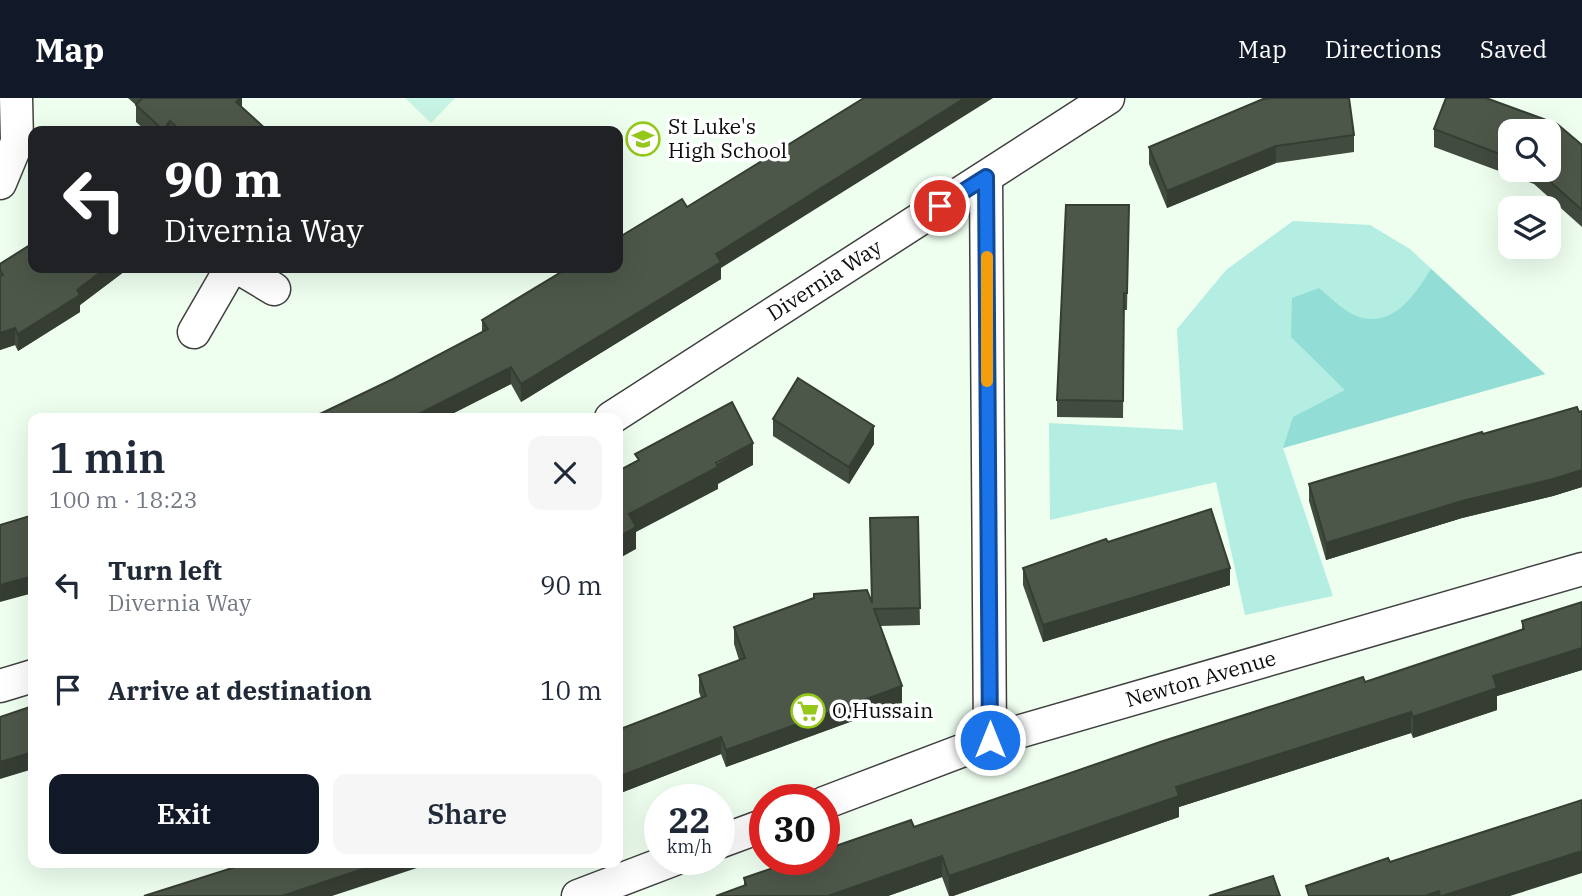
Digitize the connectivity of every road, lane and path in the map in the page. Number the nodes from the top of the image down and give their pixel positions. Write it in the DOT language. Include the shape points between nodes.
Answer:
graph roads {
  1 [pos="16,98"];
  2 [pos="1108,98"];
  3 [pos="25,144"];
  4 [pos="986,177"];
  5 [pos="0,183"];
  6 [pos="228,273"];
  7 [pos="247,273"];
  8 [pos="274,289"];
  9 [pos="194,332"];
  10 [pos="619,413"];
  11 [pos="1582,569"];
  12 [pos="28,678"];
  13 [pos="0,686"];
  14 [pos="990,740"];
  15 [pos="840,797"];
  16 [pos="644,871"];
  17 [pos="578,896"];
  1 -- 3 [label="street"];
  2 -- 4 [label="street, Divernia Way"];
  3 -- 5 [label="street"];
  4 -- 10 [label="street, Divernia Way"];
  4 -- 14 [label="street"];
  6 -- 9 [label="street"];
  7 -- 8 [label="street"];
  11 -- 14 [label="street, Newton Avenue"];
  12 -- 13 [label="street"];
  14 -- 15 [label="street, Newton Avenue"];
  16 -- 17 [label="street"];
}
